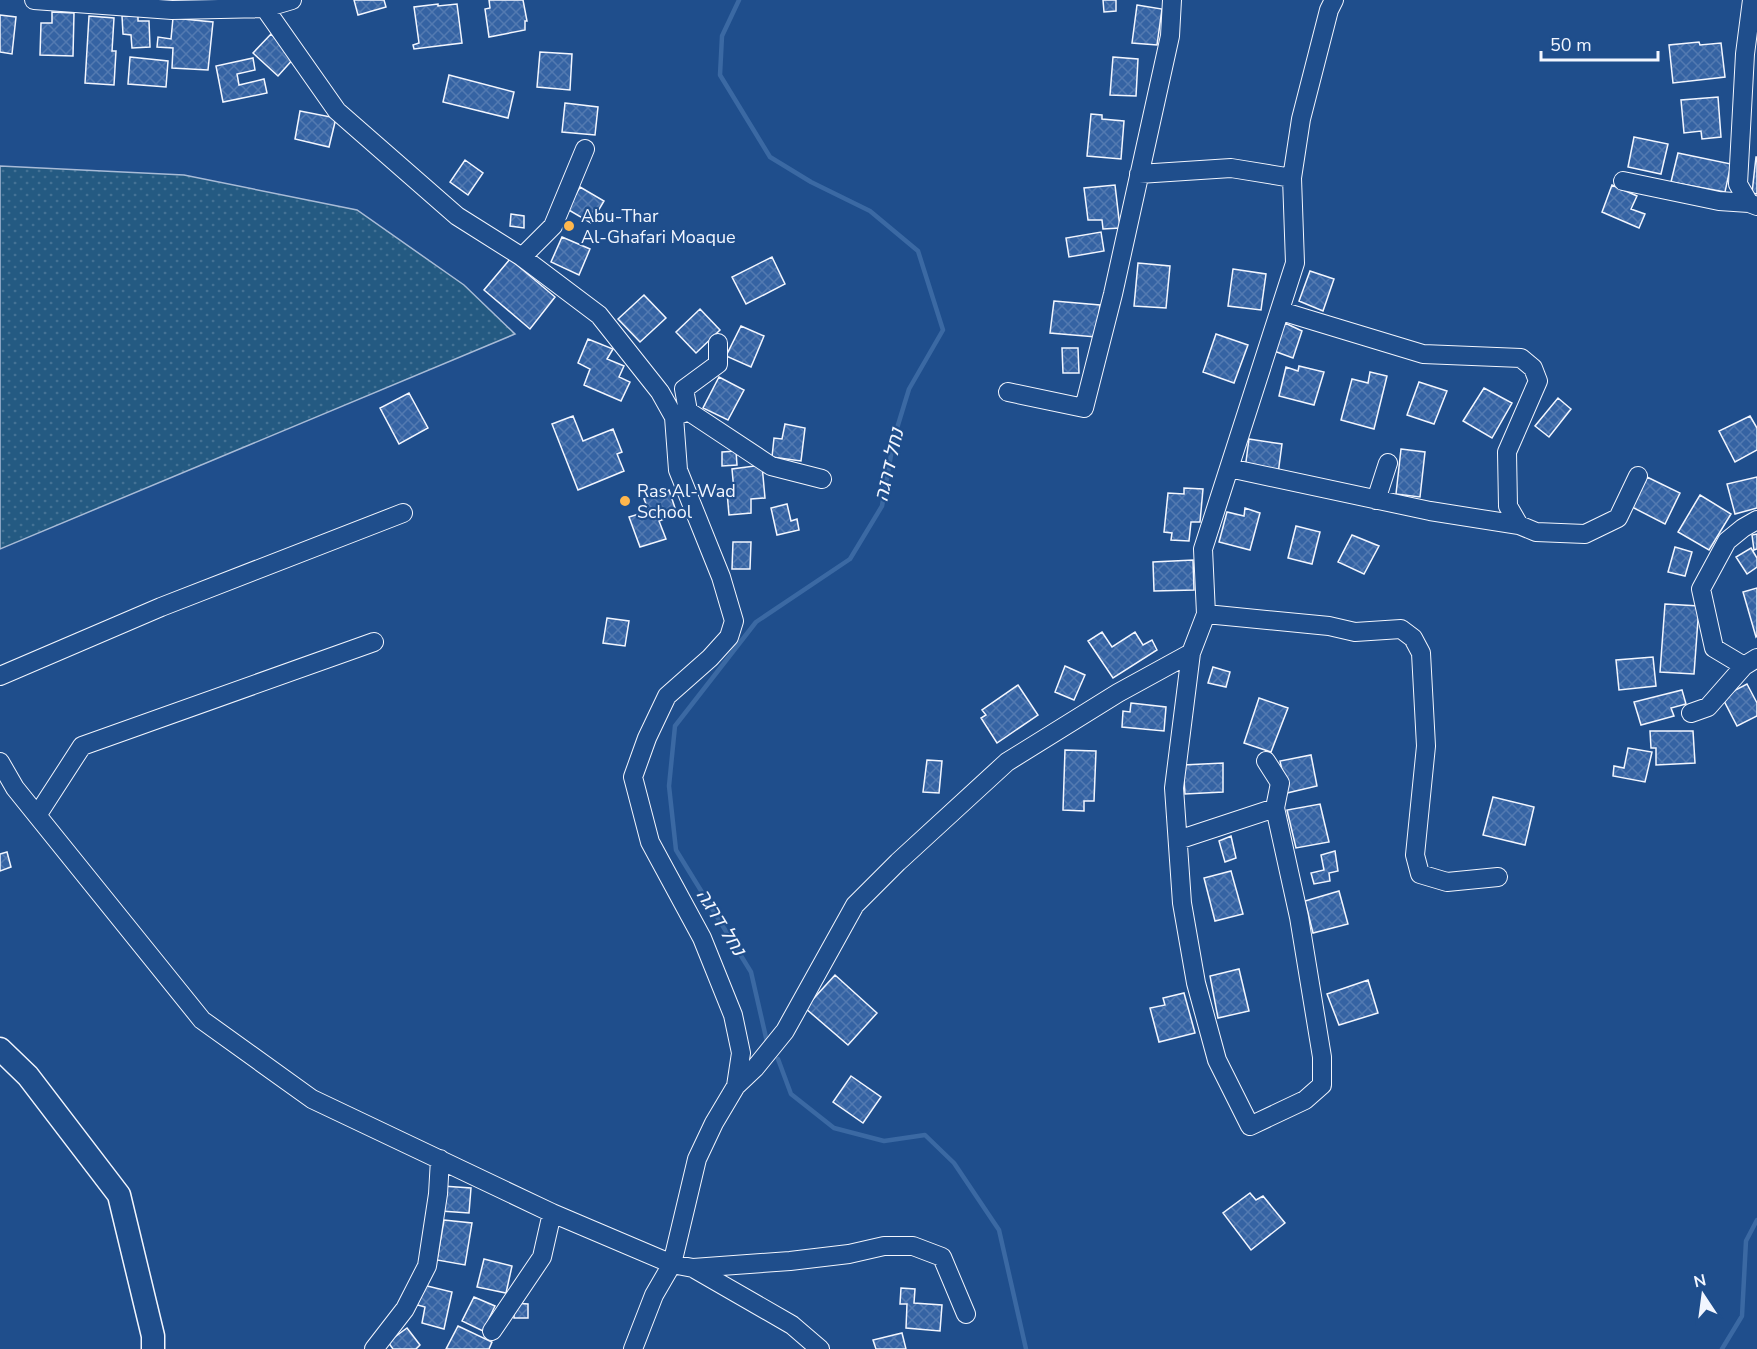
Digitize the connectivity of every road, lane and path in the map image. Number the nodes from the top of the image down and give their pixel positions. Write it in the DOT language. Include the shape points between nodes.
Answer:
graph roads {
  1 [pos="34,0"];
  2 [pos="292,0"];
  3 [pos="1172,0"];
  4 [pos="1334,0"];
  5 [pos="1752,0"];
  6 [pos="262,4"];
  7 [pos="1753,28"];
  8 [pos="585,149"];
  9 [pos="1140,174"];
  10 [pos="1292,178"];
  11 [pos="1623,181"];
  12 [pos="1753,204"];
  13 [pos="522,257"];
  14 [pos="1281,310"];
  15 [pos="718,343"];
  16 [pos="1008,392"];
  17 [pos="681,414"];
  18 [pos="1388,464"];
  19 [pos="1229,468"];
  20 [pos="1638,476"];
  21 [pos="822,479"];
  22 [pos="1376,500"];
  23 [pos="404,513"];
  24 [pos="1757,520"];
  25 [pos="1519,525"];
  26 [pos="1206,614"];
  27 [pos="374,642"];
  28 [pos="1191,653"];
  29 [pos="1750,662"];
  30 [pos="0,676"];
  31 [pos="1691,713"];
  32 [pos="1266,761"];
  33 [pos="0,762"];
  34 [pos="1275,808"];
  35 [pos="38,814"];
  36 [pos="1178,840"];
  37 [pos="1498,877"];
  38 [pos="0,1049"];
  39 [pos="736,1086"];
  40 [pos="440,1159"];
  41 [pos="552,1213"];
  42 [pos="672,1264"];
  43 [pos="693,1268"];
  44 [pos="966,1314"];
  45 [pos="492,1331"];
  46 [pos="153,1349"];
  47 [pos="374,1349"];
  48 [pos="633,1349"];
  49 [pos="820,1349"];
  1 -- 6 [label="street" via="171,10"];
  2 -- 6 [label="street"];
  3 -- 9 [label="street" via="1170,36"];
  4 -- 10 [label="street" via="1301,119"];
  5 -- 7 [label="street"];
  6 -- 13 [label="street" via="337,111 457,216"];
  7 -- 12 [label="street" via="1738,184"];
  8 -- 13 [label="street" via="553,226"];
  9 -- 10 [label="street" via="1230,168"];
  9 -- 16 [label="street" via="1084,408"];
  10 -- 14 [label="street" via="1295,263"];
  11 -- 12 [label="street"];
  13 -- 17 [label="street" via="599,315"];
  14 -- 19 [label="street"];
  14 -- 25 [label="street" via="1423,354 1521,358 1533,368 1538,381 1507,452 1508,506"];
  15 -- 17 [label="street" via="718,364 684,389"];
  17 -- 21 [label="street" via="771,466"];
  17 -- 39 [label="street" via="678,470 721,577 734,621 729,637 667,696 646,738 633,777 650,842 702,938 733,1016 741,1053"];
  18 -- 22 [label="street"];
  19 -- 22 [label="street"];
  19 -- 26 [label="street" via="1203,549"];
  20 -- 25 [label="street" via="1618,518 1585,534 1536,532"];
  22 -- 25 [label="street"];
  23 -- 30 [label="street"];
  24 -- 29 [label="street" via="1727,541 1701,589 1714,648"];
  26 -- 28 [label="street"];
  26 -- 37 [label="street" via="1355,632 1401,629 1413,638 1421,653 1426,746 1415,855 1420,874 1447,882"];
  27 -- 35 [label="street" via="82,746"];
  28 -- 36 [label="street" via="1174,788"];
  28 -- 39 [label="street" via="1007,762 898,862 855,905 785,1031"];
  29 -- 31 [label="street" via="1708,707"];
  32 -- 34 [label="street" via="1280,783"];
  33 -- 35 [label="street" via="15,788"];
  34 -- 36 [label="street"];
  34 -- 36 [label="street" via="1299,917 1322,1057 1322,1085 1305,1100 1250,1126 1217,1060 1196,983 1182,903"];
  35 -- 40 [label="street" via="202,1020 312,1099"];
  38 -- 46 [label="main road" via="28,1076 119,1195 153,1335"];
  39 -- 42 [label="street" via="697,1159"];
  40 -- 41 [label="street"];
  40 -- 47 [label="street" via="427,1266 405,1309"];
  41 -- 42 [label="street"];
  41 -- 45 [label="street" via="542,1257"];
  42 -- 43 [label="street"];
  42 -- 48 [label="street" via="654,1295"];
  43 -- 44 [label="street" via="913,1246 942,1257"];
  43 -- 49 [label="street" via="792,1325"];
}
